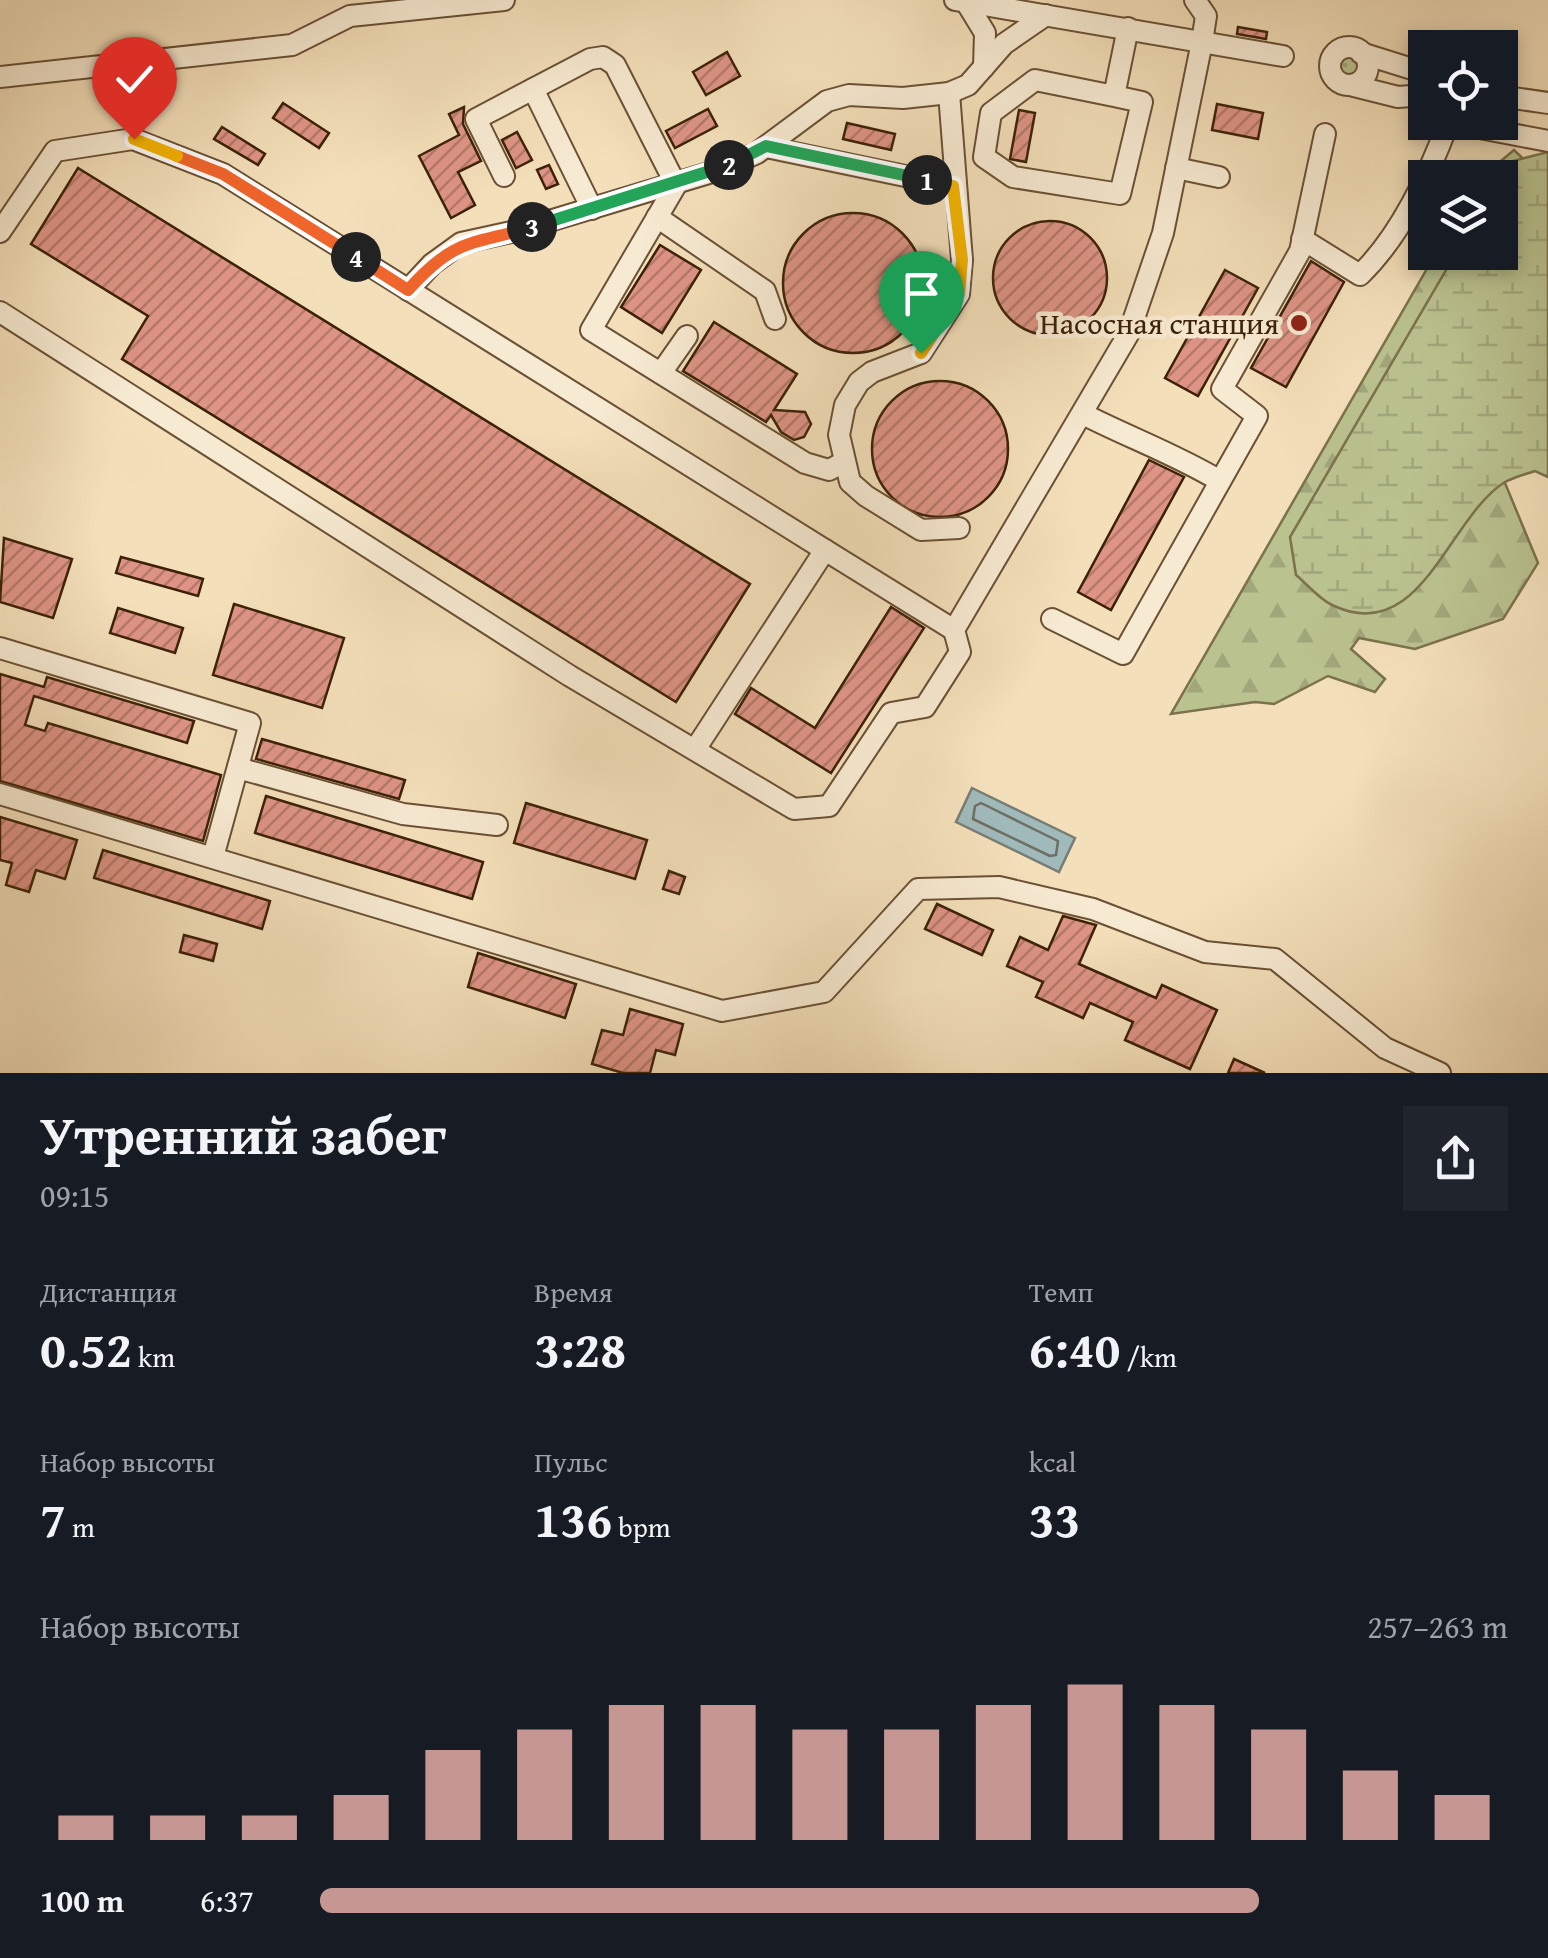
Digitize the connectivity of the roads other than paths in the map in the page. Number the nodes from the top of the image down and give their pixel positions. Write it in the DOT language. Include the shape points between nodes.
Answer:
graph roads {
  1 [pos="504,0"];
  2 [pos="1196,0"];
  3 [pos="961,1"];
  4 [pos="1046,15"];
  5 [pos="1128,28"];
  6 [pos="1202,42"];
  7 [pos="1361,53"];
  8 [pos="1283,56"];
  9 [pos="984,67"];
  10 [pos="1408,68"];
  11 [pos="0,77"];
  12 [pos="1350,85"];
  13 [pos="533,89"];
  14 [pos="949,93"];
  15 [pos="1114,96"];
  16 [pos="1408,96"];
  17 [pos="1518,99"];
  18 [pos="1548,104"];
  19 [pos="1324,134"];
  20 [pos="1518,136"];
  21 [pos="1442,140"];
  22 [pos="1548,141"];
  23 [pos="766,146"];
  24 [pos="1176,168"];
  25 [pos="504,176"];
  26 [pos="1220,177"];
  27 [pos="676,185"];
  28 [pos="953,186"];
  29 [pos="592,209"];
  30 [pos="657,217"];
  31 [pos="0,232"];
  32 [pos="1302,239"];
  33 [pos="408,290"];
  34 [pos="0,312"];
  35 [pos="776,319"];
  36 [pos="687,336"];
  37 [pos="661,373"];
  38 [pos="1082,414"];
  39 [pos="844,462"];
  40 [pos="1220,481"];
  41 [pos="959,528"];
  42 [pos="825,550"];
  43 [pos="1052,619"];
  44 [pos="954,630"];
  45 [pos="0,648"];
  46 [pos="696,748"];
  47 [pos="238,768"];
  48 [pos="0,794"];
  49 [pos="497,826"];
  50 [pos="214,857"];
  51 [pos="1440,1073"];
  1 -- 11 [label="street" via="350,16 292,45"];
  2 -- 6 [label="street" via="1206,16"];
  3 -- 4 [label="street"];
  3 -- 9 [label="street" via="985,33"];
  4 -- 5 [label="street"];
  4 -- 9 [label="street" via="1020,30"];
  5 -- 6 [label="street"];
  5 -- 15 [label="street"];
  6 -- 8 [label="street"];
  6 -- 24 [label="street"];
  7 -- 10 [label="street"];
  7 -- 12 [label="street" via="1366,72"];
  7 -- 12 [label="street" via="1345,48 1330,62 1334,78"];
  9 -- 14 [label="street"];
  12 -- 16 [label="street"];
  13 -- 25 [label="street" via="476,119"];
  13 -- 27 [label="street" via="590,58 615,65"];
  13 -- 29 [label="street"];
  14 -- 23 [label="street" via="827,101"];
  14 -- 28 [label="street"];
  15 -- 15 [label="street" via="1035,80 991,113 984,157 1013,177 1120,194 1142,102"];
  17 -- 18 [label="street"];
  19 -- 32 [label="street"];
  20 -- 22 [label="street"];
  21 -- 32 [label="street" via="1380,255 1360,275"];
  23 -- 27 [label="street"];
  23 -- 28 [label="street"];
  24 -- 26 [label="street"];
  24 -- 38 [label="street" via="1141,305"];
  27 -- 29 [label="street"];
  27 -- 30 [label="street"];
  28 -- 39 [label="street" via="959,294 921,353 859,382 839,435"];
  29 -- 33 [label="street" via="461,244"];
  30 -- 35 [label="street" via="765,291"];
  30 -- 37 [label="street" via="591,330"];
  31 -- 33 [label="street" via="55,151 134,139 223,174"];
  32 -- 40 [label="street" via="1222,389 1258,416"];
  33 -- 42 [label="street"];
  34 -- 46 [label="street" via="570,676"];
  36 -- 37 [label="street"];
  37 -- 39 [label="street" via="805,463 829,470"];
  38 -- 40 [label="street" via="1150,448 1167,449"];
  38 -- 44 [label="street"];
  39 -- 41 [label="street" via="850,482 893,516 922,530"];
  40 -- 43 [label="street" via="1123,654"];
  42 -- 44 [label="street"];
  42 -- 46 [label="street"];
  44 -- 46 [label="street" via="960,652 925,707 891,714 829,806 794,809"];
  45 -- 47 [label="street" via="250,723"];
  47 -- 49 [label="street" via="403,814"];
  47 -- 50 [label="street"];
  48 -- 50 [label="street"];
  50 -- 51 [label="street" via="722,1010 824,992 918,889 998,887 1093,908 1205,952 1275,958 1385,1048"];
}
